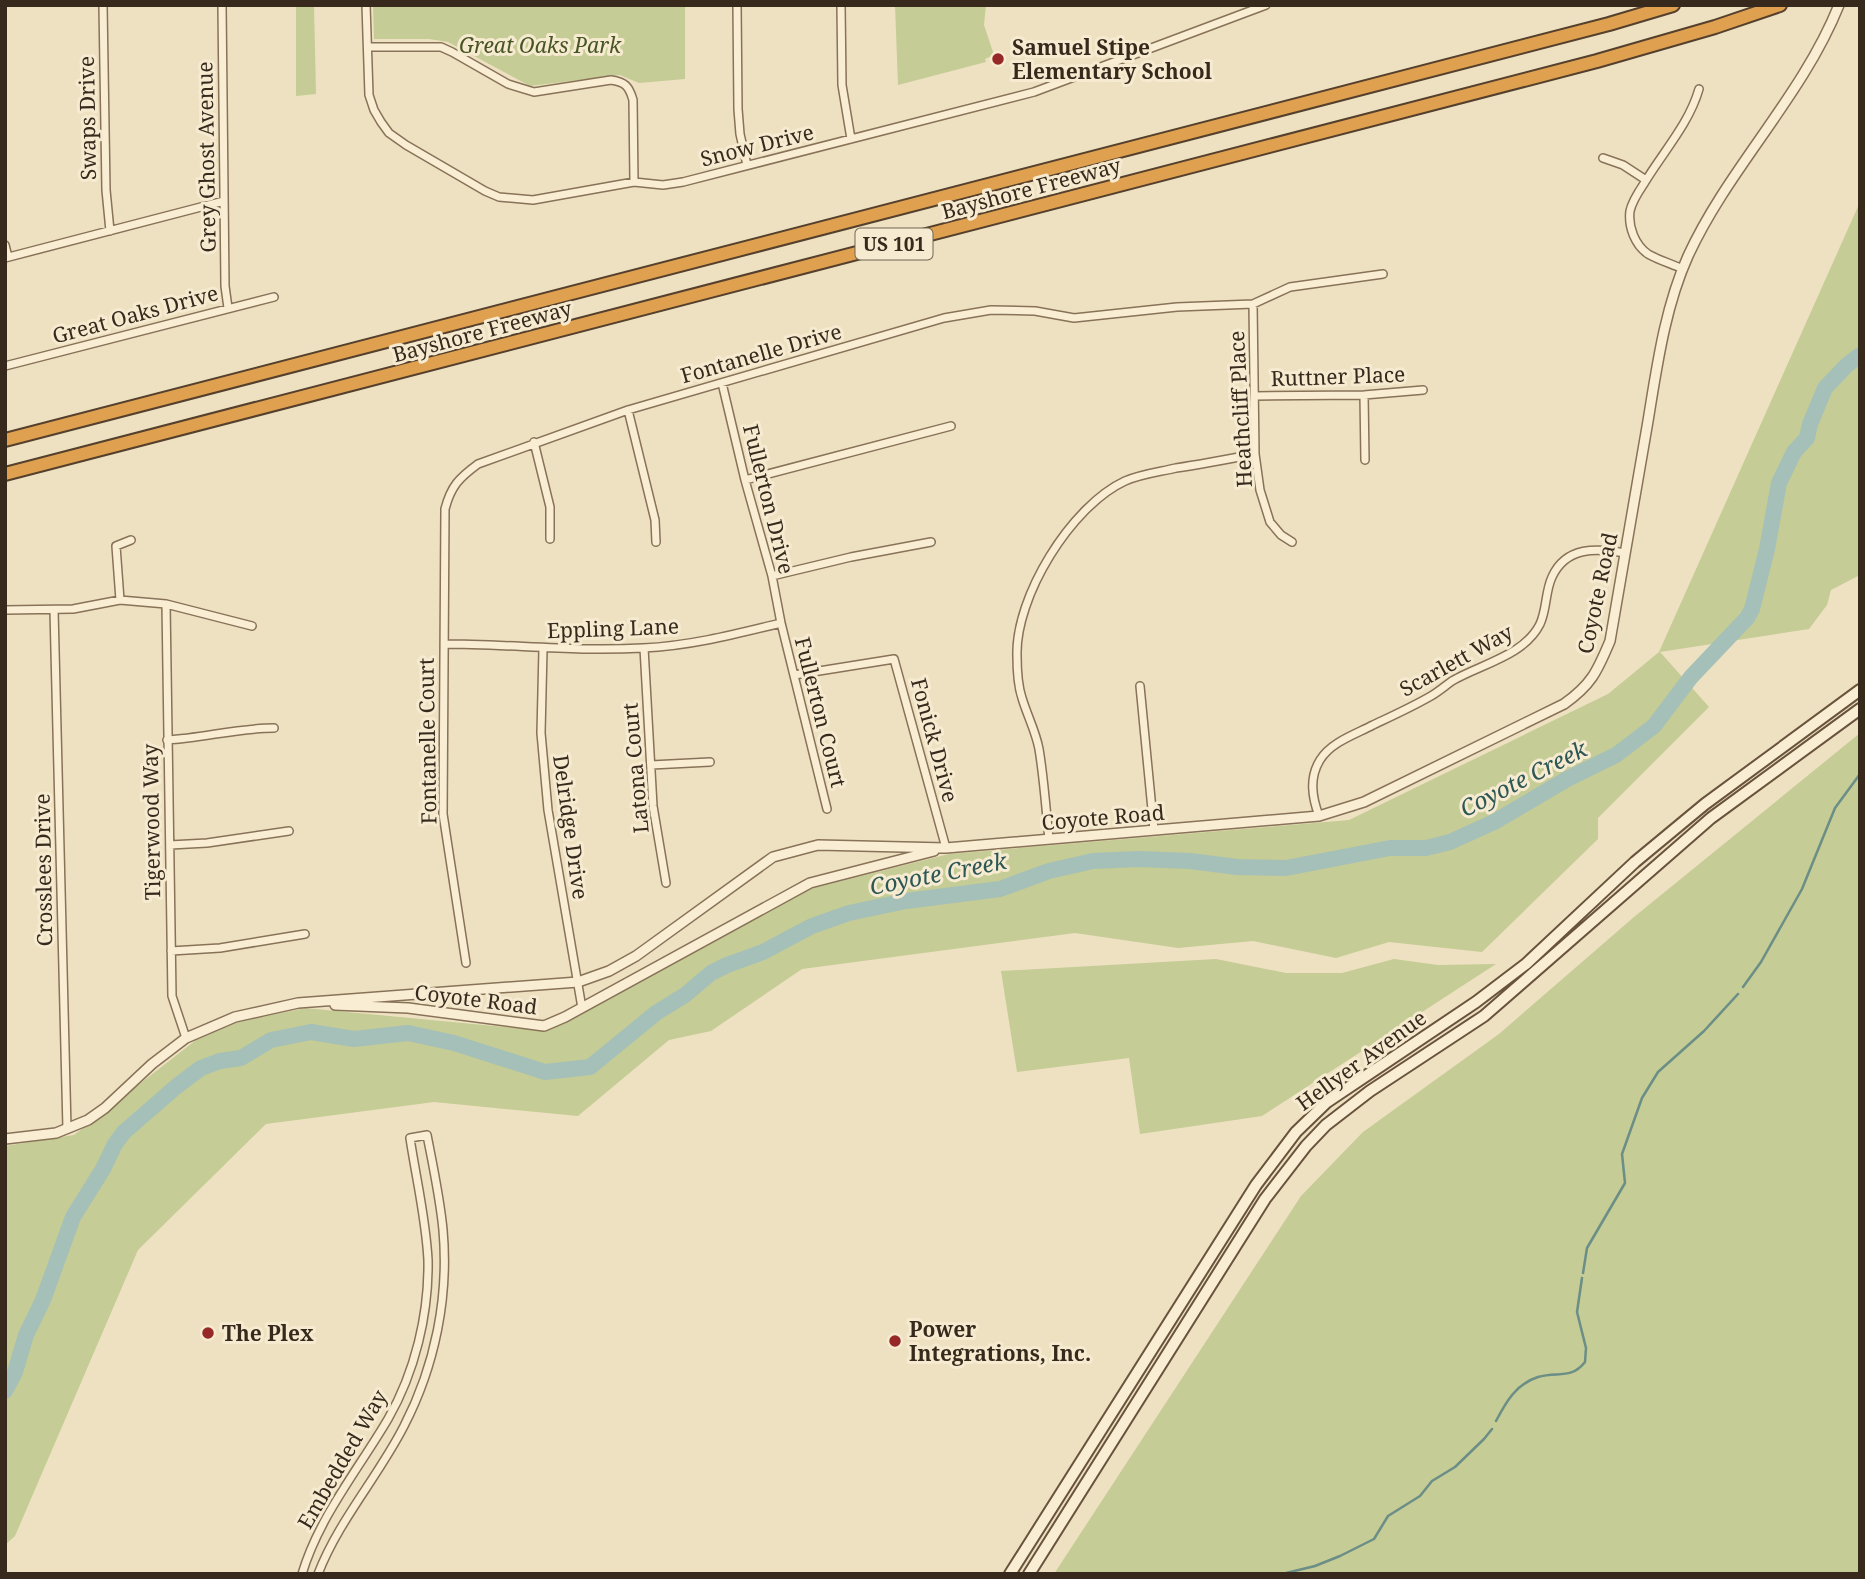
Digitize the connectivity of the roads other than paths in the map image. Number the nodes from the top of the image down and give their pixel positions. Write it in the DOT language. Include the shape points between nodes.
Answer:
graph roads {
  1 [pos="103,5"];
  2 [pos="222,5"];
  3 [pos="366,5"];
  4 [pos="737,5"];
  5 [pos="841,5"];
  6 [pos="1266,5"];
  7 [pos="1673,5"];
  8 [pos="1780,5"];
  9 [pos="1839,5"];
  10 [pos="1240,10"];
  11 [pos="368,47"];
  12 [pos="1699,89"];
  13 [pos="851,139"];
  14 [pos="1602,158"];
  15 [pos="747,165"];
  16 [pos="1646,180"];
  17 [pos="634,181"];
  18 [pos="224,201"];
  19 [pos="110,231"];
  20 [pos="5,245"];
  21 [pos="7,258"];
  22 [pos="1683,269"];
  23 [pos="1383,274"];
  24 [pos="274,297"];
  25 [pos="1253,304"];
  26 [pos="228,308"];
  27 [pos="5,366"];
  28 [pos="722,383"];
  29 [pos="1423,390"];
  30 [pos="1255,396"];
  31 [pos="1364,396"];
  32 [pos="628,410"];
  33 [pos="951,426"];
  34 [pos="5,440"];
  35 [pos="534,442"];
  36 [pos="1255,454"];
  37 [pos="1365,460"];
  38 [pos="5,474"];
  39 [pos="745,480"];
  40 [pos="550,539"];
  41 [pos="131,540"];
  42 [pos="656,542"];
  43 [pos="931,542"];
  44 [pos="1292,542"];
  45 [pos="1625,553"];
  46 [pos="772,576"];
  47 [pos="120,600"];
  48 [pos="166,604"];
  49 [pos="5,610"];
  50 [pos="54,610"];
  51 [pos="781,623"];
  52 [pos="252,626"];
  53 [pos="444,644"];
  54 [pos="644,648"];
  55 [pos="542,649"];
  56 [pos="794,675"];
  57 [pos="1140,686"];
  58 [pos="1860,690"];
  59 [pos="1860,709"];
  60 [pos="274,728"];
  61 [pos="167,740"];
  62 [pos="710,762"];
  63 [pos="651,765"];
  64 [pos="827,809"];
  65 [pos="1319,816"];
  66 [pos="1154,830"];
  67 [pos="289,831"];
  68 [pos="1049,839"];
  69 [pos="170,845"];
  70 [pos="946,848"];
  71 [pos="666,883"];
  72 [pos="306,934"];
  73 [pos="171,951"];
  74 [pos="466,963"];
  75 [pos="578,982"];
  76 [pos="298,1003"];
  77 [pos="582,1008"];
  78 [pos="186,1038"];
  79 [pos="1361,1079"];
  80 [pos="1370,1091"];
  81 [pos="67,1129"];
  82 [pos="5,1139"];
  83 [pos="1135,1375"];
  84 [pos="1150,1383"];
  85 [pos="302,1574"];
  86 [pos="318,1574"];
  87 [pos="1010,1574"];
  88 [pos="1030,1574"];
  1 -- 19 [label="street, Swaps Drive"];
  2 -- 18 [label="street, Grey Ghost Avenue"];
  3 -- 11 [label="street, Snow Drive"];
  4 -- 15 [label="street" via="738,109"];
  5 -- 13 [label="street" via="842,85"];
  6 -- 10 [label="street, Snow Drive"];
  7 -- 34 [label="highway, Bayshore Freeway / US 101"];
  8 -- 38 [label="highway, Bayshore Freeway / US 101" via="1597,61"];
  9 -- 22 [label="street, Coyote Road" via="1792,94 1712,211"];
  10 -- 13 [label="street, Snow Drive" via="1034,92"];
  11 -- 17 [label="street, Snow Drive" via="369,95 389,133 485,191 533,200"];
  11 -- 17 [label="street" via="441,47 508,85 534,92 621,82 630,88 633,100"];
  12 -- 16 [label="street" via="1694,107"];
  13 -- 15 [label="street, Snow Drive"];
  14 -- 16 [label="street"];
  15 -- 17 [label="street, Snow Drive" via="663,185"];
  16 -- 22 [label="street" via="1630,213 1636,242 1648,254"];
  18 -- 19 [label="street"];
  18 -- 26 [label="street, Grey Ghost Avenue"];
  19 -- 21 [label="street"];
  20 -- 21 [label="street"];
  22 -- 45 [label="street, Coyote Road" via="1667,321"];
  23 -- 25 [label="street" via="1290,287"];
  24 -- 26 [label="street, Great Oaks Drive"];
  25 -- 28 [label="street, Fontanelle Drive" via="1074,318 991,310 944,318"];
  25 -- 30 [label="street, Heathcliff Place"];
  26 -- 27 [label="street, Great Oaks Drive"];
  28 -- 32 [label="street, Fontanelle Drive"];
  28 -- 39 [label="street, Fullerton Drive"];
  29 -- 31 [label="street, Ruttner Place"];
  30 -- 31 [label="street, Ruttner Place"];
  30 -- 36 [label="street, Heathcliff Place"];
  31 -- 37 [label="street"];
  32 -- 35 [label="street, Fontanelle Drive"];
  32 -- 42 [label="street" via="655,520"];
  33 -- 39 [label="street"];
  35 -- 40 [label="street" via="550,508"];
  35 -- 53 [label="street, Fontanelle Drive" via="478,464 450,490 445,509"];
  36 -- 44 [label="street, Heathcliff Place" via="1270,522"];
  36 -- 68 [label="street" via="1125,481 1084,511 1042,568 1020,623 1016,654 1021,695 1039,750"];
  39 -- 46 [label="street, Fullerton Drive"];
  41 -- 47 [label="street" via="116,546"];
  43 -- 46 [label="street"];
  45 -- 65 [label="street, Coyote Road" via="1610,641 1596,675 1583,691 1364,802"];
  45 -- 65 [label="street, Scarlett Way" via="1590,549 1569,556 1552,578 1541,621 1525,643 1339,743 1321,758 1312,796"];
  46 -- 51 [label="street, Fullerton Drive"];
  47 -- 48 [label="street"];
  47 -- 50 [label="street"];
  48 -- 52 [label="street"];
  48 -- 61 [label="street, Tigerwood Way"];
  49 -- 50 [label="street"];
  50 -- 81 [label="street, Crosslees Drive"];
  51 -- 54 [label="street, Eppling Lane"];
  51 -- 56 [label="street, Fullerton Court"];
  53 -- 55 [label="street, Eppling Lane"];
  53 -- 74 [label="street, Fontanelle Court" via="443,814"];
  54 -- 55 [label="street, Eppling Lane"];
  54 -- 63 [label="street, Latona Court"];
  55 -- 75 [label="street, Delridge Drive" via="541,733 548,810"];
  56 -- 64 [label="street, Fullerton Court"];
  56 -- 70 [label="street, Fonick Drive" via="894,659"];
  57 -- 66 [label="street"];
  58 -- 79 [label="main road, Hellyer Avenue" via="1705,804 1526,964"];
  59 -- 80 [label="main road, Hellyer Avenue" via="1711,818 1484,1016"];
  60 -- 61 [label="street"];
  61 -- 69 [label="street, Tigerwood Way"];
  62 -- 63 [label="street"];
  63 -- 71 [label="street, Latona Court"];
  65 -- 66 [label="street, Coyote Road"];
  66 -- 68 [label="street, Coyote Road"];
  67 -- 69 [label="street"];
  68 -- 70 [label="street, Coyote Road"];
  69 -- 73 [label="street, Tigerwood Way"];
  70 -- 75 [label="street, Coyote Road" via="818,845 772,858 636,956"];
  70 -- 77 [label="street, Coyote Road" via="810,883"];
  72 -- 73 [label="street"];
  73 -- 78 [label="street, Tigerwood Way" via="172,996"];
  75 -- 76 [label="street, Coyote Road"];
  75 -- 77 [label="street, Delridge Drive"];
  76 -- 77 [label="street, Coyote Road" via="408,1008 544,1026"];
  76 -- 78 [label="street, Coyote Road" via="235,1017"];
  78 -- 81 [label="street, Coyote Road" via="105,1108"];
  79 -- 80 [label="main road"];
  79 -- 83 [label="main road, Hellyer Avenue" via="1328,1102 1275,1157"];
  80 -- 84 [label="main road, Hellyer Avenue" via="1326,1125 1265,1199"];
  81 -- 82 [label="street, Coyote Road"];
  83 -- 84 [label="main road"];
  83 -- 87 [label="main road, Hellyer Avenue"];
  84 -- 88 [label="main road, Hellyer Avenue"];
  85 -- 86 [label="street, Embedded Way" via="328,1516 389,1417 415,1354 423,1322 428,1260 410,1138 427,1135 443,1230 442,1300 432,1359 404,1426 343,1523"];
}
